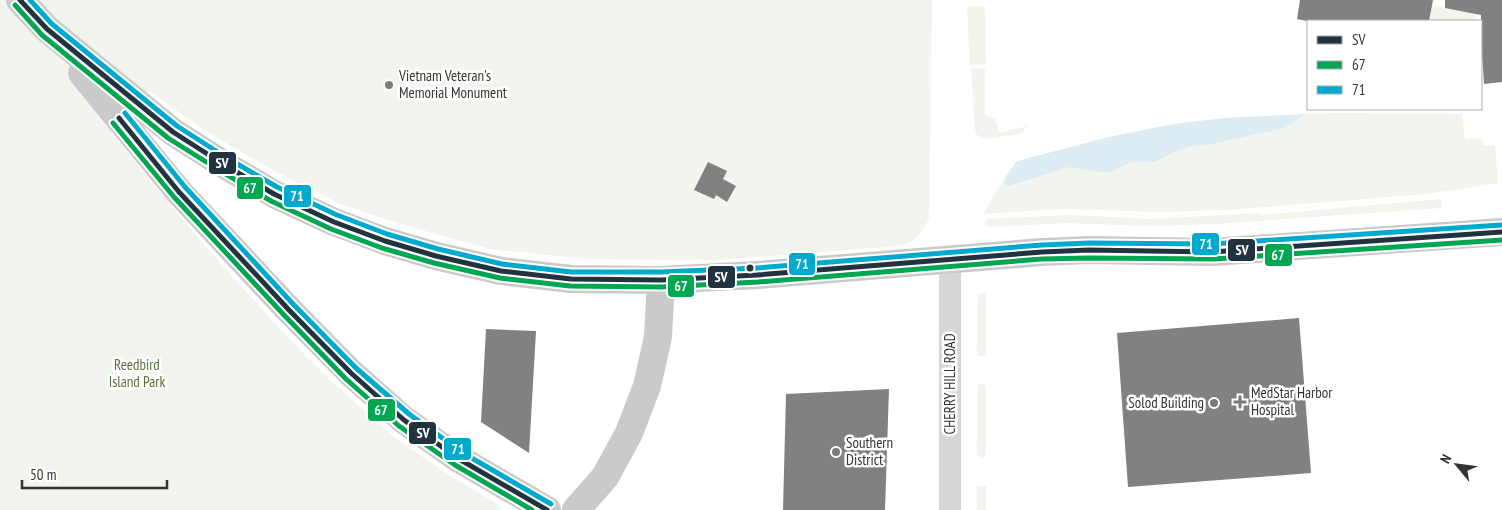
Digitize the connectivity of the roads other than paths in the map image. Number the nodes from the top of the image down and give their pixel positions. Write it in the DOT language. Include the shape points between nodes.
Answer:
graph roads {
  1 [pos="20,0"];
  2 [pos="47,29"];
  3 [pos="1502,232"];
  4 [pos="950,258"];
  5 [pos="661,280"];
  6 [pos="547,510"];
  7 [pos="576,510"];
  8 [pos="950,510"];
  1 -- 2 [label="main road"];
  2 -- 5 [label="main road" via="173,132 274,194 334,222 436,256 501,271 570,279"];
  2 -- 6 [label="main road" via="179,192 350,373 404,420 459,459"];
  3 -- 4 [label="main road" via="1212,252 1090,250"];
  4 -- 5 [label="main road"];
  4 -- 8 [label="street, CHERRY HILL ROAD"];
  5 -- 7 [label="main road" via="658,337 647,386 629,433 604,477"];
}
